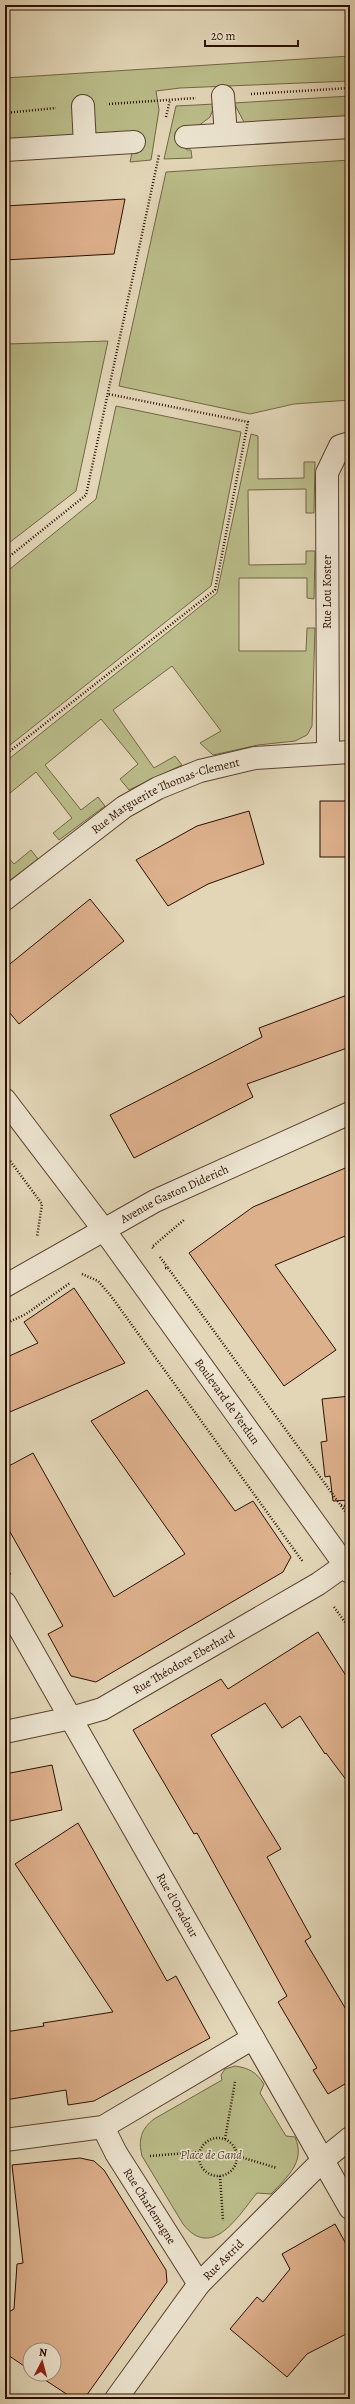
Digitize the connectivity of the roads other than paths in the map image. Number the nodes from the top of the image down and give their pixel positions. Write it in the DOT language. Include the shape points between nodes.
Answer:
graph roads {
  1 [pos="224,96"];
  2 [pos="83,106"];
  3 [pos="350,127"];
  4 [pos="226,134"];
  5 [pos="186,137"];
  6 [pos="134,142"];
  7 [pos="85,145"];
  8 [pos="5,150"];
  9 [pos="350,443"];
  10 [pos="328,752"];
  11 [pos="350,752"];
  12 [pos="5,899"];
  13 [pos="5,1100"];
  14 [pos="350,1113"];
  15 [pos="104,1230"];
  16 [pos="5,1286"];
  17 [pos="348,1567"];
  18 [pos="5,1604"];
  19 [pos="71,1718"];
  20 [pos="5,1732"];
  21 [pos="253,2038"];
  22 [pos="103,2127"];
  23 [pos="350,2138"];
  24 [pos="5,2140"];
  25 [pos="323,2160"];
  26 [pos="350,2208"];
  27 [pos="199,2284"];
  28 [pos="116,2399"];
  1 -- 4 [label="street"];
  2 -- 7 [label="street"];
  3 -- 4 [label="street"];
  4 -- 5 [label="street"];
  6 -- 7 [label="street"];
  7 -- 8 [label="street"];
  9 -- 10 [label="street, Rue Lou Koster" via="340,446 327,473"];
  10 -- 11 [label="street, Rue Marguerite Thomas-Clement"];
  10 -- 12 [label="street, Rue Marguerite Thomas-Clement" via="255,758 200,771 158,788 124,807"];
  13 -- 15 [label="street, Boulevard de Verdun"];
  14 -- 15 [label="street, Avenue Gaston Diderich" via="155,1201"];
  15 -- 16 [label="street, Avenue Gaston Diderich"];
  15 -- 17 [label="street, Boulevard de Verdun"];
  17 -- 19 [label="street, Rue Théodore Eberhard" via="102,1709"];
  18 -- 19 [label="street, Rue d'Oradour"];
  19 -- 20 [label="street, Rue Théodore Eberhard"];
  19 -- 21 [label="street, Rue d'Oradour"];
  21 -- 22 [label="street"];
  21 -- 25 [label="street, Rue d'Oradour"];
  22 -- 24 [label="street"];
  22 -- 27 [label="street, Rue Charlemagne" via="116,2153"];
  23 -- 25 [label="street, Rue Astrid"];
  25 -- 26 [label="street, Rue d'Oradour"];
  25 -- 27 [label="street, Rue Astrid"];
  27 -- 28 [label="street, Rue Astrid"];
}
